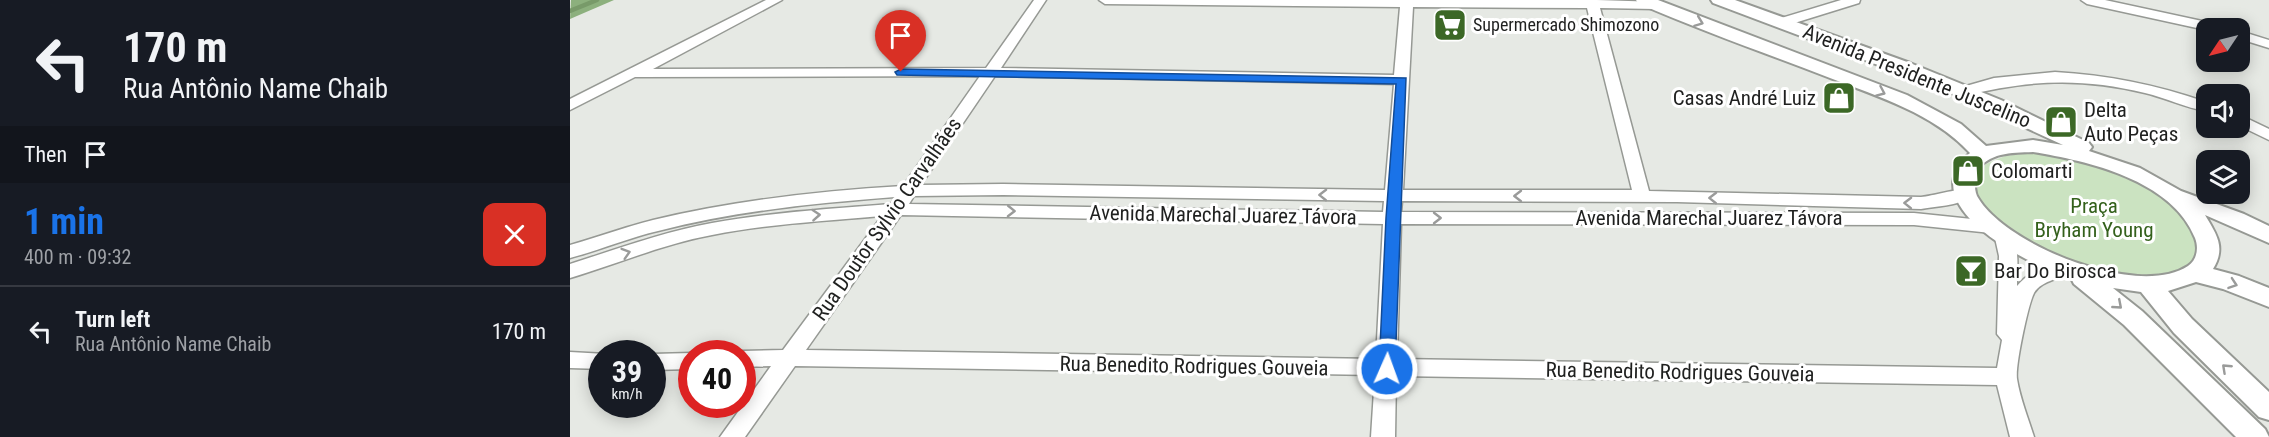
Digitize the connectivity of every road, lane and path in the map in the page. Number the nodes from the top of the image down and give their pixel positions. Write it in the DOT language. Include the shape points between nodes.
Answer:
graph roads {
  1 [pos="776,0"];
  2 [pos="1040,0"];
  3 [pos="1105,0"];
  4 [pos="1719,0"];
  5 [pos="1854,0"];
  6 [pos="2090,0"];
  7 [pos="1226,1"];
  8 [pos="1407,1"];
  9 [pos="1591,2"];
  10 [pos="1650,2"];
  11 [pos="1783,22"];
  12 [pos="2196,24"];
  13 [pos="2250,38"];
  14 [pos="2269,44"];
  15 [pos="991,72"];
  16 [pos="635,73"];
  17 [pos="1402,80"];
  18 [pos="1964,91"];
  19 [pos="2196,104"];
  20 [pos="570,105"];
  21 [pos="2250,125"];
  22 [pos="2269,135"];
  23 [pos="1982,154"];
  24 [pos="2109,162"];
  25 [pos="910,189"];
  26 [pos="1965,193"];
  27 [pos="2168,193"];
  28 [pos="1394,196"];
  29 [pos="1642,196"];
  30 [pos="896,209"];
  31 [pos="1392,218"];
  32 [pos="1997,232"];
  33 [pos="2269,235"];
  34 [pos="570,252"];
  35 [pos="2067,269"];
  36 [pos="570,271"];
  37 [pos="2195,273"];
  38 [pos="2148,284"];
  39 [pos="2269,298"];
  40 [pos="788,358"];
  41 [pos="756,359"];
  42 [pos="570,360"];
  43 [pos="588,361"];
  44 [pos="1387,369"];
  45 [pos="2007,370"];
  46 [pos="2269,408"];
  47 [pos="732,437"];
  48 [pos="1383,437"];
  49 [pos="2022,437"];
  50 [pos="2254,437"];
  1 -- 16 [label="street"];
  2 -- 15 [label="street, Rua Doutor Sylvio Carvalhães"];
  3 -- 7 [label="street"];
  4 -- 11 [label="main road, Avenida Presidente Juscelino"];
  5 -- 11 [label="street"];
  6 -- 12 [label="street"];
  7 -- 8 [label="street"];
  8 -- 9 [label="street"];
  8 -- 17 [label="street"];
  9 -- 10 [label="street"];
  9 -- 29 [label="street"];
  10 -- 23 [label="main road, Avenida Presidente Juscelino, one-way" via="1930,114 1970,139"];
  11 -- 18 [label="main road, Avenida Presidente Juscelino"];
  13 -- 14 [label="street"];
  15 -- 16 [label="street"];
  15 -- 17 [label="street"];
  15 -- 25 [label="street, Rua Doutor Sylvio Carvalhães"];
  16 -- 20 [label="street"];
  17 -- 28 [label="street"];
  18 -- 19 [label="street" via="2007,80 2074,77 2150,89"];
  18 -- 24 [label="main road, Avenida Presidente Juscelino"];
  21 -- 22 [label="street"];
  23 -- 24 [label="main road" via="2033,146"];
  23 -- 26 [label="main road" via="1964,172"];
  24 -- 27 [label="main road"];
  28 -- 25 [label="street, Avenida Marechal Juarez Távora, one-way"];
  25 -- 30 [label="street, Rua Doutor Sylvio Carvalhães"];
  25 -- 34 [label="street, Avenida Marechal Juarez Távora" via="815,197 715,213"];
  26 -- 29 [label="street, Avenida Marechal Juarez Távora, one-way" via="1949,200 1922,203"];
  26 -- 32 [label="main road" via="1974,210"];
  27 -- 33 [label="main road"];
  27 -- 37 [label="main road" via="2189,210 2203,228 2209,245 2207,260"];
  29 -- 28 [label="street, Avenida Marechal Juarez Távora, one-way"];
  28 -- 31 [label="street"];
  30 -- 31 [label="street, Avenida Marechal Juarez Távora, one-way"];
  36 -- 30 [label="street, Avenida Marechal Juarez Távora, one-way" via="712,229"];
  30 -- 40 [label="street, Rua Doutor Sylvio Carvalhães"];
  31 -- 32 [label="street, Avenida Marechal Juarez Távora, one-way" via="1914,219"];
  31 -- 44 [label="street"];
  32 -- 35 [label="main road"];
  32 -- 45 [label="street" via="2008,256"];
  35 -- 38 [label="main road" via="2111,281"];
  35 -- 45 [label="street" via="2043,274 2026,288"];
  35 -- 50 [label="main road, one-way" via="2094,284 2133,318"];
  37 -- 38 [label="main road" via="2175,281"];
  37 -- 39 [label="main road, one-way"];
  46 -- 38 [label="main road, one-way" via="2183,326"];
  40 -- 41 [label="street, Rua Benedito Rodrigues Gouveia"];
  40 -- 44 [label="street, Rua Benedito Rodrigues Gouveia"];
  40 -- 47 [label="street, Rua Doutor Sylvio Carvalhães"];
  42 -- 43 [label="street"];
  44 -- 45 [label="street, Rua Benedito Rodrigues Gouveia"];
  44 -- 48 [label="street"];
  45 -- 49 [label="street"];
}
